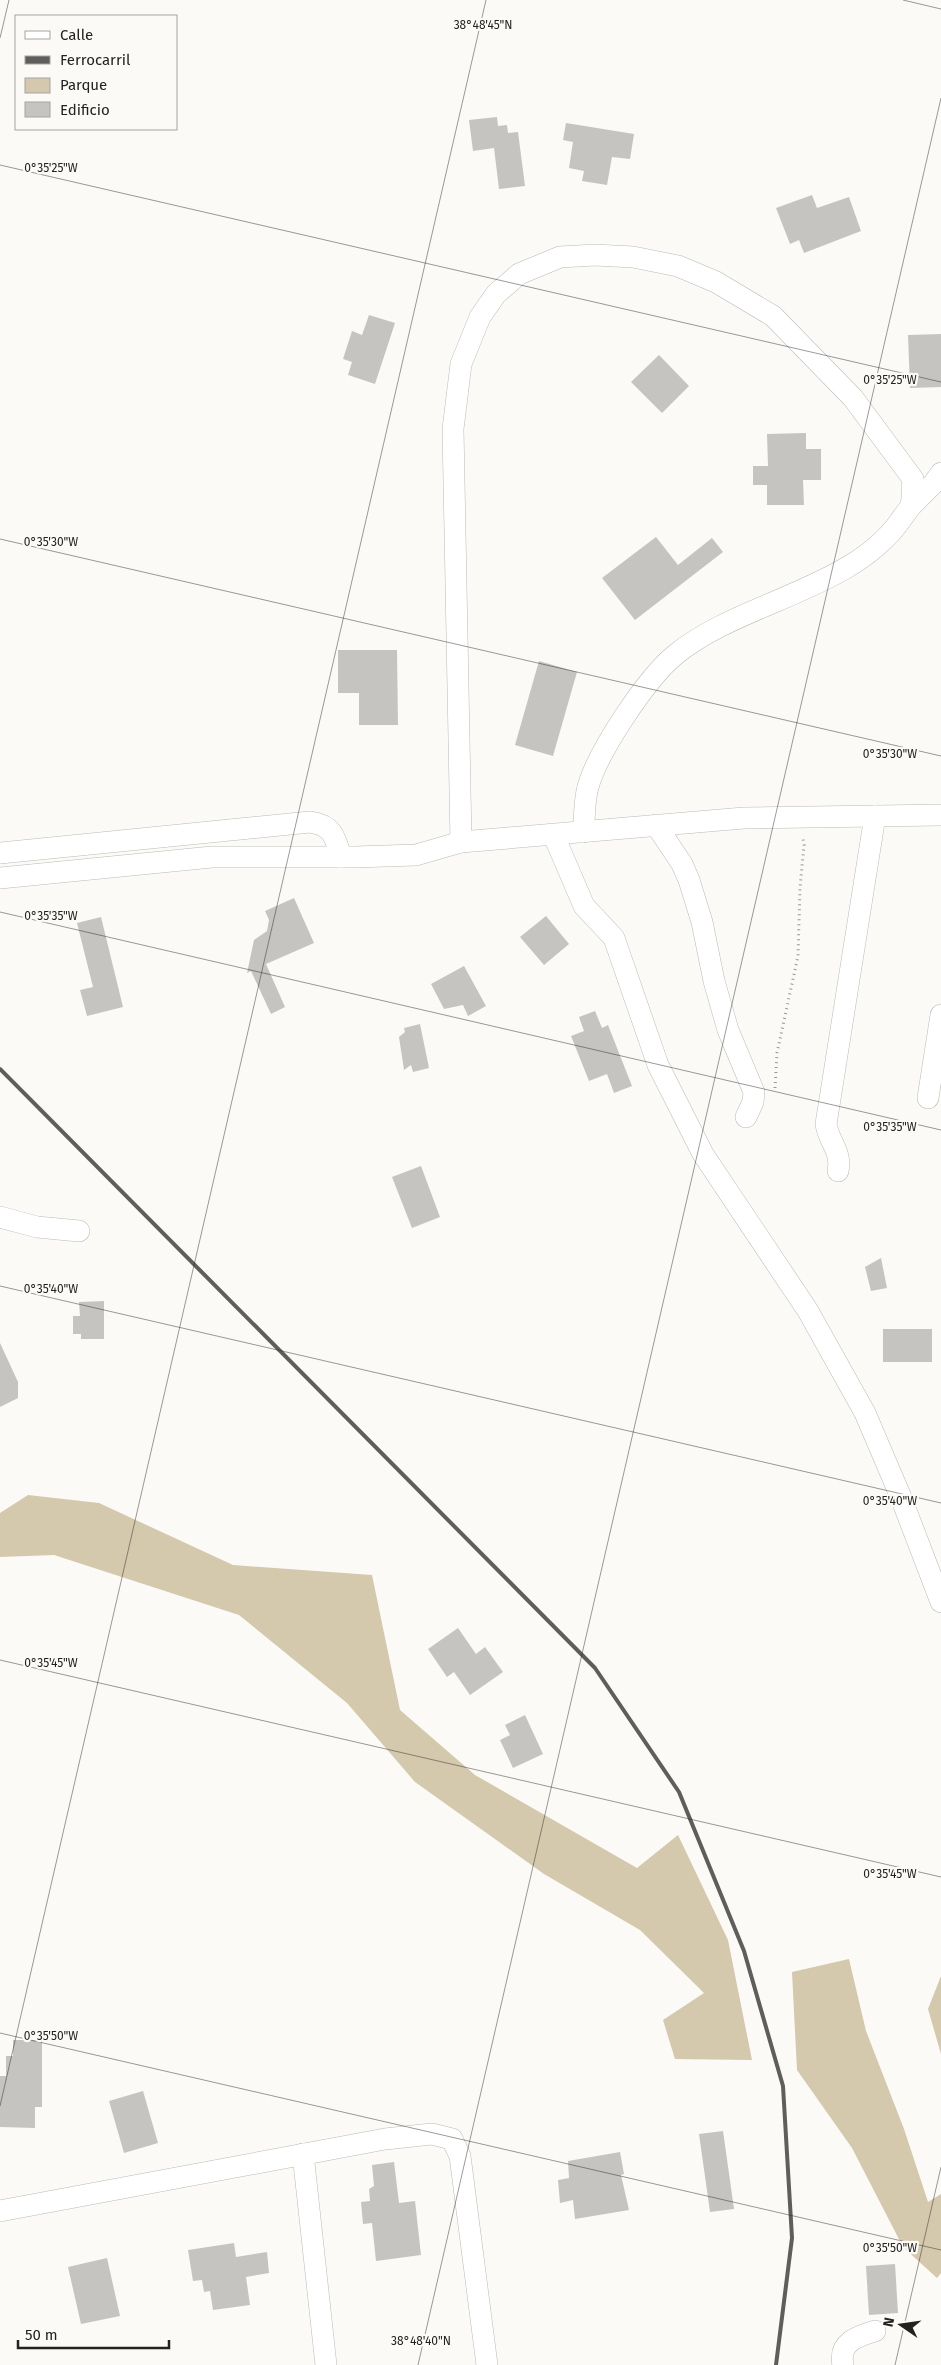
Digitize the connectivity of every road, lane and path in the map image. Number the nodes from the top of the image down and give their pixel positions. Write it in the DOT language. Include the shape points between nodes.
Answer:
graph roads {
  1 [pos="941,473"];
  2 [pos="911,506"];
  3 [pos="941,815"];
  4 [pos="875,816"];
  5 [pos="798,817"];
  6 [pos="656,826"];
  7 [pos="583,832"];
  8 [pos="554,836"];
  9 [pos="461,842"];
  10 [pos="0,854"];
  11 [pos="341,857"];
  12 [pos="0,878"];
  13 [pos="941,1016"];
  14 [pos="774,1089"];
  15 [pos="928,1098"];
  16 [pos="746,1117"];
  17 [pos="838,1171"];
  18 [pos="0,1218"];
  19 [pos="79,1231"];
  20 [pos="941,1602"];
  21 [pos="302,2154"];
  22 [pos="0,2211"];
  23 [pos="875,2331"];
  24 [pos="326,2365"];
  25 [pos="487,2365"];
  26 [pos="842,2365"];
  1 -- 2 [label="street"];
  2 -- 7 [label="street" via="892,532 858,562 708,633 674,656 620,723 594,773 587,794"];
  2 -- 9 [label="street" via="913,479 853,398 765,311 716,282 678,266 633,256 560,257 520,274 496,294 480,317 461,364 453,428"];
  3 -- 4 [label="street"];
  4 -- 5 [label="street"];
  4 -- 17 [label="street" via="826,1124 839,1154"];
  5 -- 6 [label="street"];
  5 -- 14 [label="path" via="804,845 798,956 777,1053"];
  6 -- 7 [label="street"];
  6 -- 16 [label="street" via="682,864 696,897 721,1007 754,1092"];
  7 -- 8 [label="street"];
  8 -- 9 [label="street"];
  8 -- 20 [label="street" via="584,906 614,938 655,1058 703,1154 808,1311 864,1412"];
  9 -- 11 [label="street" via="416,855"];
  10 -- 11 [label="street" via="310,822 329,829"];
  11 -- 12 [label="street" via="212,857"];
  13 -- 15 [label="street"];
  18 -- 19 [label="street" via="37,1227"];
  21 -- 22 [label="street"];
  21 -- 24 [label="street"];
  21 -- 25 [label="street" via="432,2134 452,2139 460,2156"];
  23 -- 26 [label="street" via="848,2342"];
}
